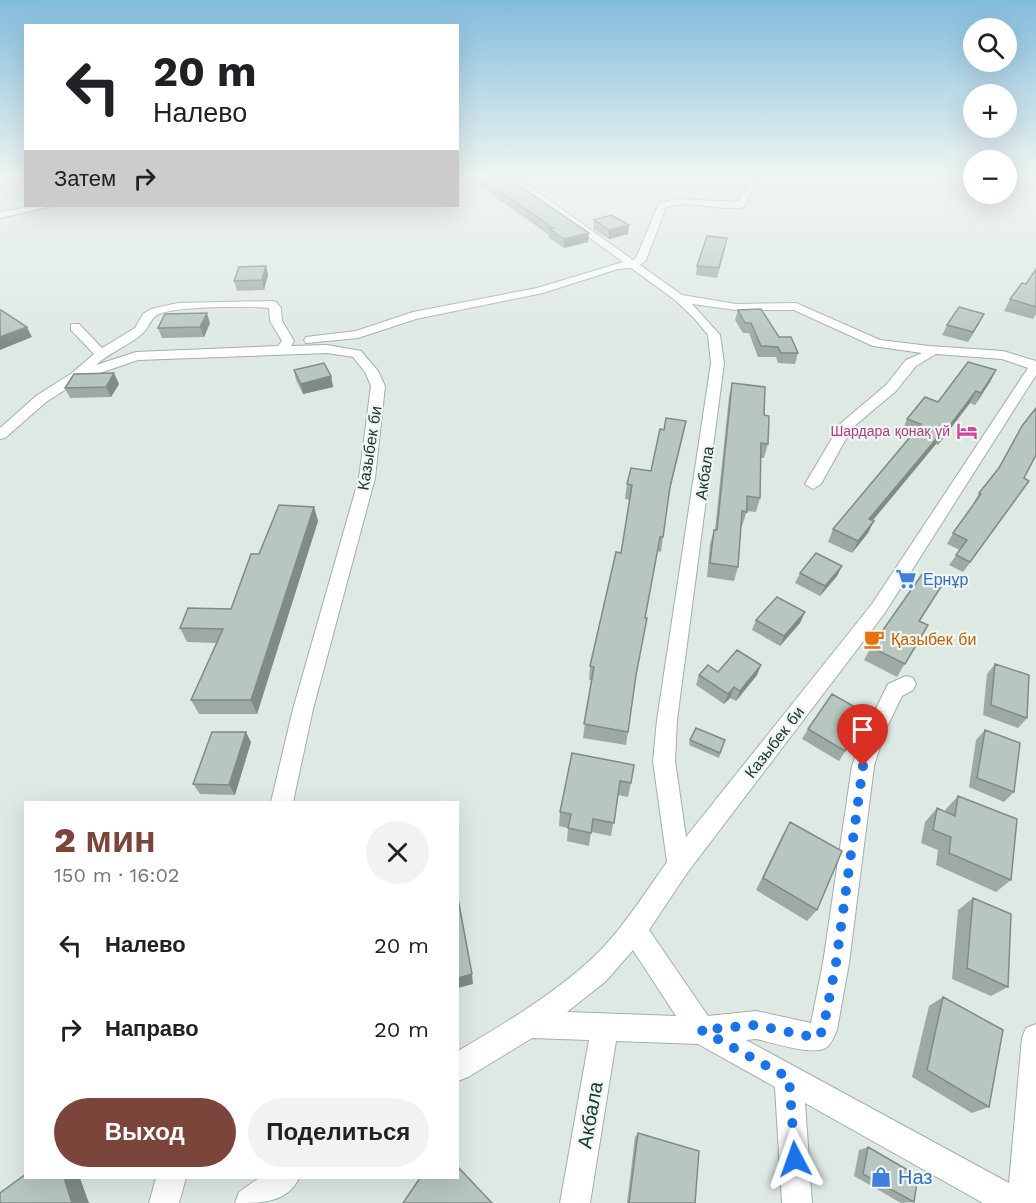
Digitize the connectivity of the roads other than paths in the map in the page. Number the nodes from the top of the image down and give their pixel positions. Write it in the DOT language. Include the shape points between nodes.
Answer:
graph roads {
  1 [pos="590,234"];
  2 [pos="651,234"];
  3 [pos="633,265"];
  4 [pos="679,298"];
  5 [pos="75,327"];
  6 [pos="285,346"];
  7 [pos="930,350"];
  8 [pos="101,354"];
  9 [pos="1036,365"];
  10 [pos="77,376"];
  11 [pos="0,435"];
  12 [pos="813,484"];
  13 [pos="906,684"];
  14 [pos="282,801"];
  15 [pos="679,865"];
  16 [pos="634,930"];
  17 [pos="529,1024"];
  18 [pos="605,1026"];
  19 [pos="701,1030"];
  20 [pos="1036,1038"];
  21 [pos="459,1066"];
  22 [pos="789,1078"];
  23 [pos="171,1179"];
  24 [pos="283,1179"];
  25 [pos="164,1203"];
  26 [pos="250,1203"];
  27 [pos="575,1203"];
  28 [pos="797,1203"];
  29 [pos="1014,1203"];
  30 [pos="1023,1203"];
  1 -- 3 [label="street, Акбала"];
  2 -- 3 [label="street" via="641,260"];
  3 -- 4 [label="street, Акбала"];
  3 -- 6 [label="street" via="617,266 539,291 413,316 358,334"];
  4 -- 7 [label="street" via="736,307 796,306 871,341"];
  4 -- 15 [label="street, Акбала" via="716,336 717,352 664,761"];
  5 -- 8 [label="street"];
  6 -- 8 [label="street" via="272,304 178,306 155,311 140,330"];
  6 -- 10 [label="street" via="136,356"];
  6 -- 14 [label="street, Казыбек би" via="357,354 378,386 367,478 303,709"];
  7 -- 9 [label="street" via="1003,355"];
  7 -- 12 [label="street" via="846,426"];
  8 -- 10 [label="street"];
  9 -- 15 [label="street, Казыбек би" via="878,609"];
  10 -- 11 [label="street" via="41,399"];
  13 -- 19 [label="street" via="895,690 863,766 823,1030 817,1038 756,1025"];
  15 -- 16 [label="street, Казыбек би"];
  16 -- 17 [label="street, Казыбек би" via="597,972"];
  16 -- 19 [label="street"];
  17 -- 18 [label="street"];
  17 -- 21 [label="street, Казыбек би"];
  18 -- 19 [label="street"];
  18 -- 27 [label="street, Акбала"];
  19 -- 22 [label="street"];
  20 -- 30 [label="street"];
  22 -- 28 [label="street"];
  22 -- 29 [label="street"];
  23 -- 25 [label="street"];
  24 -- 26 [label="street"];
}
